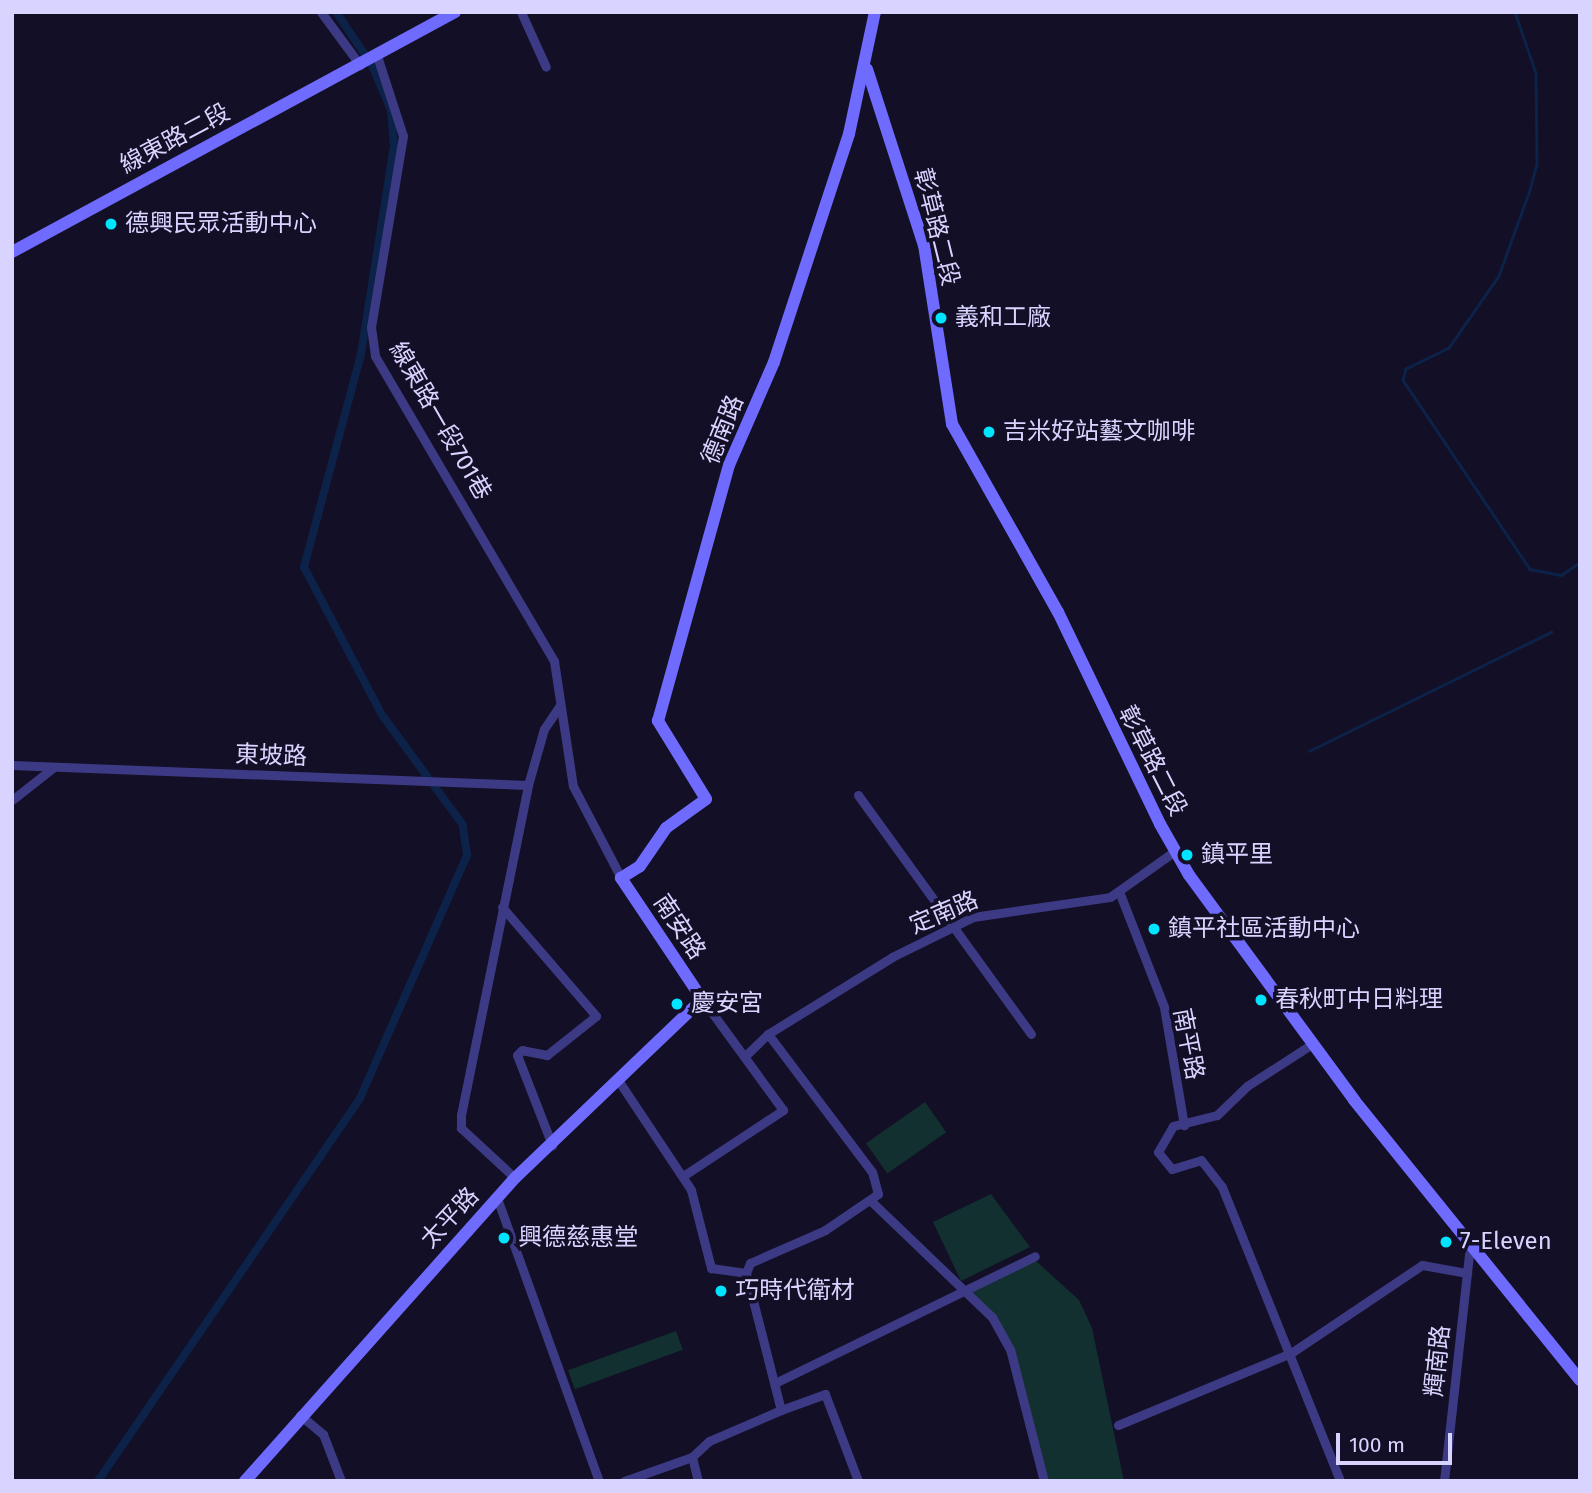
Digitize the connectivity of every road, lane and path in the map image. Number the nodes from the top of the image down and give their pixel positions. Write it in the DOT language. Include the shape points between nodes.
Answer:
graph roads {
  1 [pos="321,12"];
  2 [pos="455,12"];
  3 [pos="521,12"];
  4 [pos="875,12"];
  5 [pos="374,57"];
  6 [pos="360,65"];
  7 [pos="546,67"];
  8 [pos="867,69"];
  9 [pos="12,252"];
  10 [pos="559,707"];
  11 [pos="12,765"];
  12 [pos="54,767"];
  13 [pos="528,785"];
  14 [pos="858,795"];
  15 [pos="12,800"];
  16 [pos="1175,851"];
  17 [pos="621,878"];
  18 [pos="1120,894"];
  19 [pos="502,907"];
  20 [pos="955,926"];
  21 [pos="702,999"];
  22 [pos="768,1034"];
  23 [pos="1031,1034"];
  24 [pos="1312,1044"];
  25 [pos="745,1056"];
  26 [pos="620,1083"];
  27 [pos="1184,1125"];
  28 [pos="552,1145"];
  29 [pos="683,1176"];
  30 [pos="516,1178"];
  31 [pos="497,1198"];
  32 [pos="873,1203"];
  33 [pos="1470,1246"];
  34 [pos="1035,1256"];
  35 [pos="746,1273"];
  36 [pos="1467,1273"];
  37 [pos="965,1290"];
  38 [pos="1291,1353"];
  39 [pos="1580,1380"];
  40 [pos="775,1383"];
  41 [pos="781,1410"];
  42 [pos="299,1414"];
  43 [pos="1118,1425"];
  44 [pos="692,1457"];
  45 [pos="245,1481"];
  46 [pos="341,1481"];
  47 [pos="599,1481"];
  48 [pos="624,1481"];
  49 [pos="698,1481"];
  50 [pos="859,1481"];
  51 [pos="1044,1481"];
  52 [pos="1340,1481"];
  53 [pos="1444,1481"];
  1 -- 6 [label="street"];
  2 -- 5 [label="street, 線東路二段"];
  3 -- 7 [label="street"];
  4 -- 8 [label="street, 德南路"];
  5 -- 6 [label="street, 線東路二段"];
  5 -- 10 [label="street, 線東路一段701巷" via="403,136 371,327 375,356 554,660"];
  6 -- 9 [label="street, 線東路二段"];
  8 -- 16 [label="street, 彰草路二段" via="924,245 952,424 1058,612"];
  8 -- 17 [label="street, 德南路" via="774,362 729,465 658,720 706,799 666,828 640,866"];
  10 -- 13 [label="street" via="544,729"];
  10 -- 17 [label="street, 線東路一段701巷" via="573,786"];
  11 -- 12 [label="street, 東坡路"];
  12 -- 13 [label="street, 東坡路"];
  12 -- 15 [label="street"];
  13 -- 19 [label="street"];
  14 -- 20 [label="street"];
  16 -- 18 [label="street, 定南路"];
  16 -- 24 [label="street, 彰草路二段"];
  17 -- 21 [label="street, 南安路"];
  18 -- 20 [label="street, 定南路" via="986,913"];
  18 -- 27 [label="street, 南平路" via="1164,1007"];
  19 -- 28 [label="street" via="596,1016 547,1055 522,1050 517,1055"];
  19 -- 30 [label="street" via="461,1128"];
  20 -- 22 [label="street, 定南路"];
  20 -- 23 [label="street"];
  21 -- 25 [label="street"];
  21 -- 26 [label="street, 太平路"];
  22 -- 25 [label="street, 定南路"];
  22 -- 32 [label="street" via="872,1172 878,1194"];
  24 -- 27 [label="street, 南平路" via="1247,1086 1217,1115"];
  24 -- 33 [label="street, 彰草路二段"];
  25 -- 29 [label="street" via="783,1110"];
  26 -- 28 [label="street, 太平路"];
  26 -- 29 [label="street" via="647,1132 671,1153"];
  27 -- 38 [label="street, 南平路" via="1164,1133 1158,1152 1172,1169 1201,1160 1223,1187"];
  28 -- 30 [label="street, 太平路"];
  29 -- 35 [label="street" via="711,1268"];
  30 -- 31 [label="street, 太平路"];
  31 -- 42 [label="street, 太平路"];
  31 -- 47 [label="street"];
  32 -- 35 [label="street" via="750,1263"];
  32 -- 37 [label="street"];
  33 -- 36 [label="street, 輝南路"];
  33 -- 39 [label="street, 彰草路二段"];
  34 -- 37 [label="street"];
  35 -- 40 [label="street"];
  36 -- 38 [label="street" via="1423,1265"];
  36 -- 53 [label="street, 輝南路"];
  37 -- 40 [label="street"];
  37 -- 51 [label="street" via="992,1317 1010,1349"];
  38 -- 43 [label="street"];
  38 -- 52 [label="street"];
  40 -- 41 [label="street"];
  41 -- 44 [label="street" via="709,1441"];
  41 -- 50 [label="street" via="825,1394"];
  42 -- 45 [label="street, 太平路"];
  42 -- 46 [label="street" via="323,1434"];
  44 -- 48 [label="street"];
  44 -- 49 [label="street"];
}
